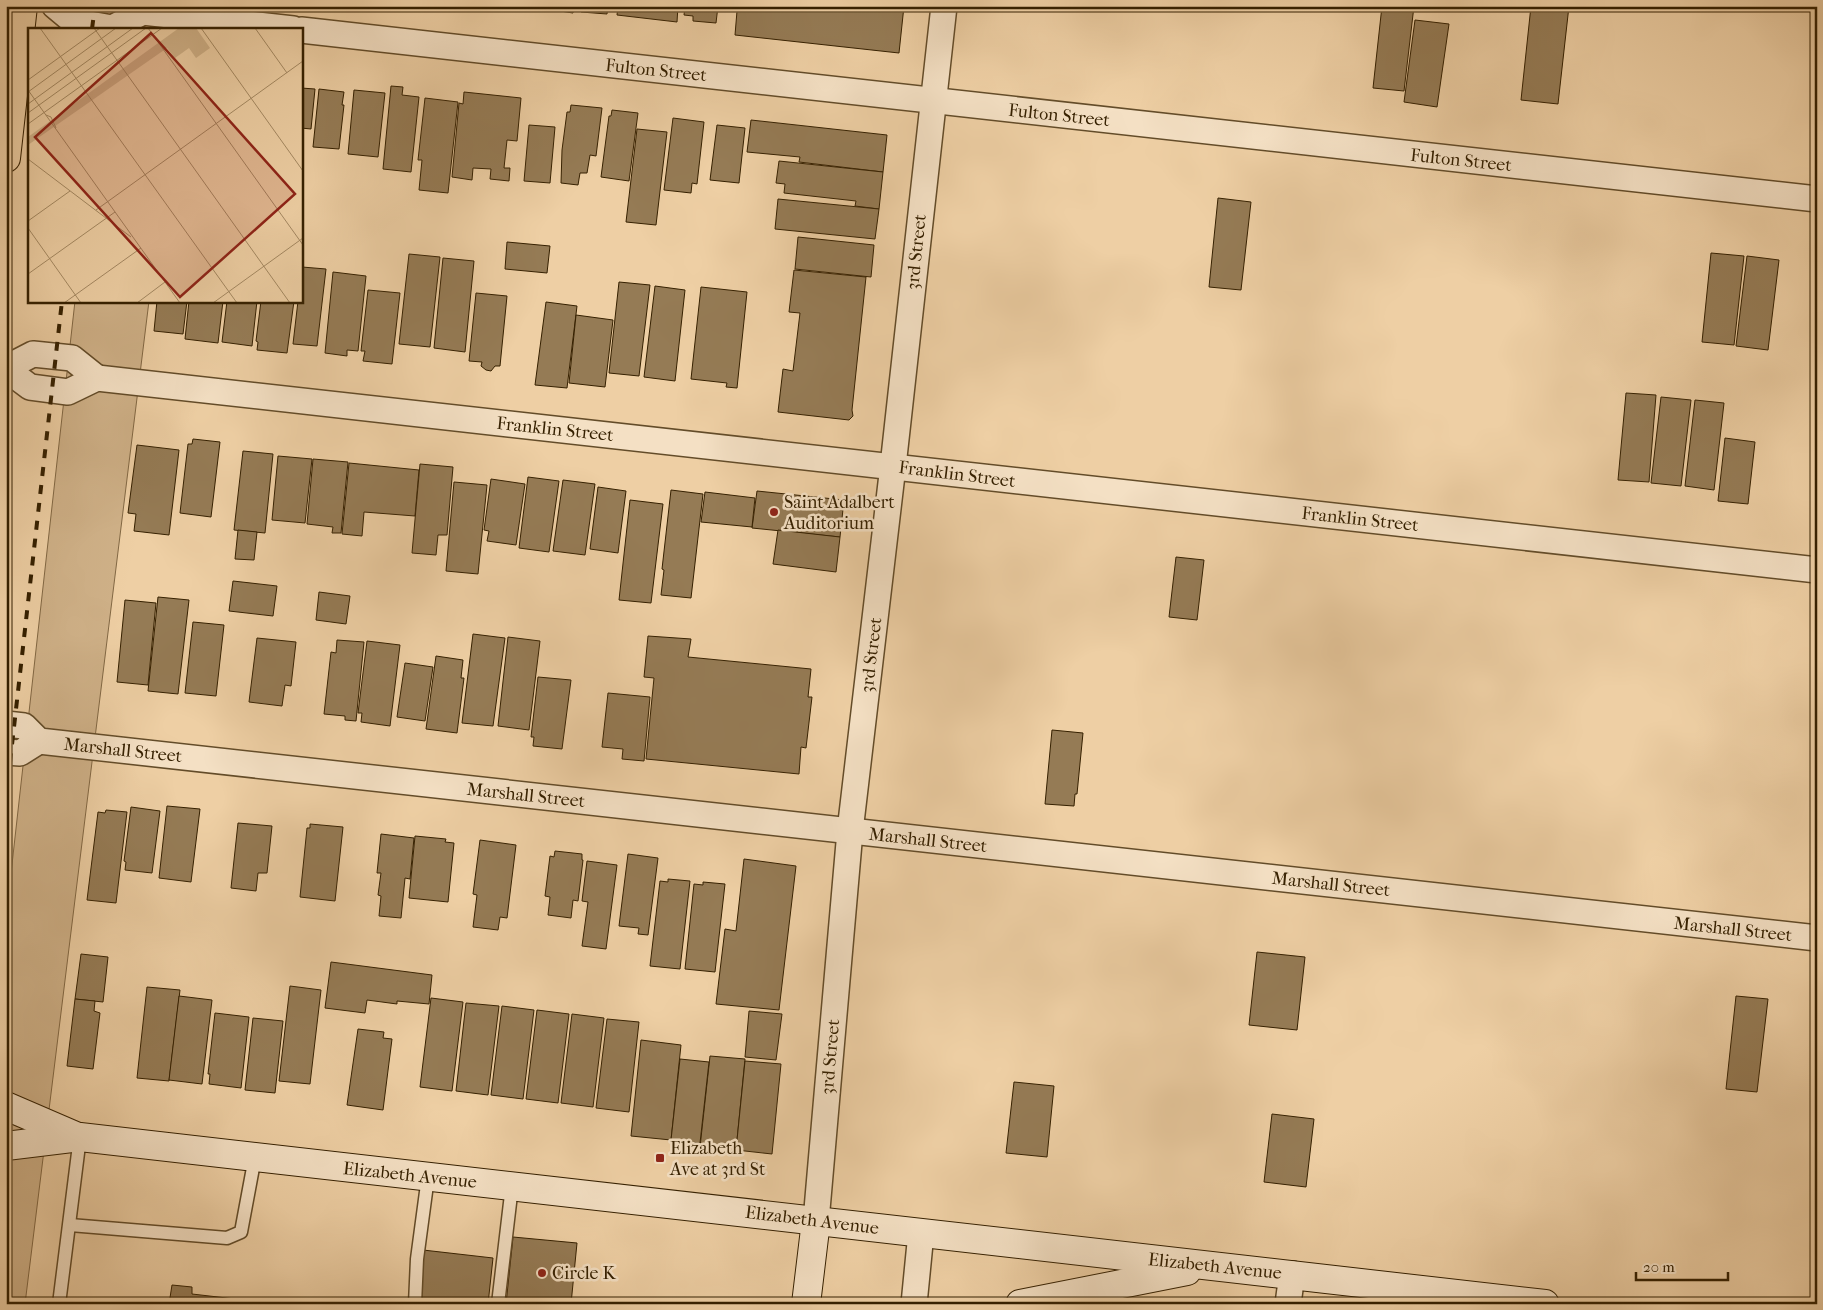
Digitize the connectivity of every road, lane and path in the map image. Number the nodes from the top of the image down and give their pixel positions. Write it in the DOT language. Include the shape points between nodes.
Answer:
graph roads {
  1 [pos="23,6"];
  2 [pos="55,6"];
  3 [pos="944,6"];
  4 [pos="139,9"];
  5 [pos="285,28"];
  6 [pos="302,30"];
  7 [pos="932,101"];
  8 [pos="6,158"];
  9 [pos="1817,199"];
  10 [pos="6,369"];
  11 [pos="97,378"];
  12 [pos="893,466"];
  13 [pos="1817,570"];
  14 [pos="6,724"];
  15 [pos="40,741"];
  16 [pos="6,752"];
  17 [pos="850,831"];
  18 [pos="1817,938"];
  19 [pos="6,1106"];
  20 [pos="80,1137"];
  21 [pos="6,1146"];
  22 [pos="255,1157"];
  23 [pos="428,1177"];
  24 [pos="512,1186"];
  25 [pos="816,1221"];
  26 [pos="70,1225"];
  27 [pos="921,1233"];
  28 [pos="1213,1266"];
  29 [pos="1292,1274"];
  30 [pos="1393,1295"];
  31 [pos="59,1304"];
  32 [pos="415,1304"];
  33 [pos="498,1304"];
  34 [pos="806,1304"];
  35 [pos="914,1304"];
  36 [pos="1020,1304"];
  37 [pos="1288,1304"];
  38 [pos="1544,1304"];
  1 -- 8 [label="highway"];
  2 -- 4 [label="street" via="73,21 112,28"];
  3 -- 7 [label="street, 3rd Street"];
  4 -- 5 [label="street"];
  6 -- 7 [label="street, Fulton Street"];
  7 -- 9 [label="street, Fulton Street"];
  7 -- 12 [label="street, 3rd Street"];
  10 -- 11 [label="street" via="30,387 68,392"];
  10 -- 11 [label="street" via="33,354 72,358"];
  11 -- 12 [label="street, Franklin Street"];
  12 -- 13 [label="street, Franklin Street"];
  12 -- 17 [label="street, 3rd Street"];
  14 -- 15 [label="street, Marshall Street" via="24,726"];
  15 -- 16 [label="street, Marshall Street" via="20,753"];
  15 -- 17 [label="street, Marshall Street"];
  17 -- 18 [label="street, Marshall Street"];
  17 -- 25 [label="street, 3rd Street"];
  19 -- 20 [label="street, Elizabeth Avenue"];
  20 -- 21 [label="street, Elizabeth Avenue"];
  20 -- 22 [label="street, Elizabeth Avenue"];
  20 -- 26 [label="lane"];
  22 -- 23 [label="street, Elizabeth Avenue"];
  22 -- 26 [label="lane" via="241,1232 227,1238"];
  23 -- 24 [label="street, Elizabeth Avenue"];
  23 -- 32 [label="lane" via="417,1259"];
  24 -- 25 [label="street, Elizabeth Avenue"];
  24 -- 33 [label="lane"];
  25 -- 27 [label="street, Elizabeth Avenue"];
  25 -- 34 [label="street, 3rd Street"];
  26 -- 31 [label="lane"];
  27 -- 28 [label="street, Elizabeth Avenue"];
  27 -- 35 [label="street"];
  28 -- 29 [label="street, Elizabeth Avenue"];
  28 -- 36 [label="street"];
  29 -- 30 [label="street, Elizabeth Avenue"];
  29 -- 37 [label="street"];
  30 -- 38 [label="street, Elizabeth Avenue"];
}
